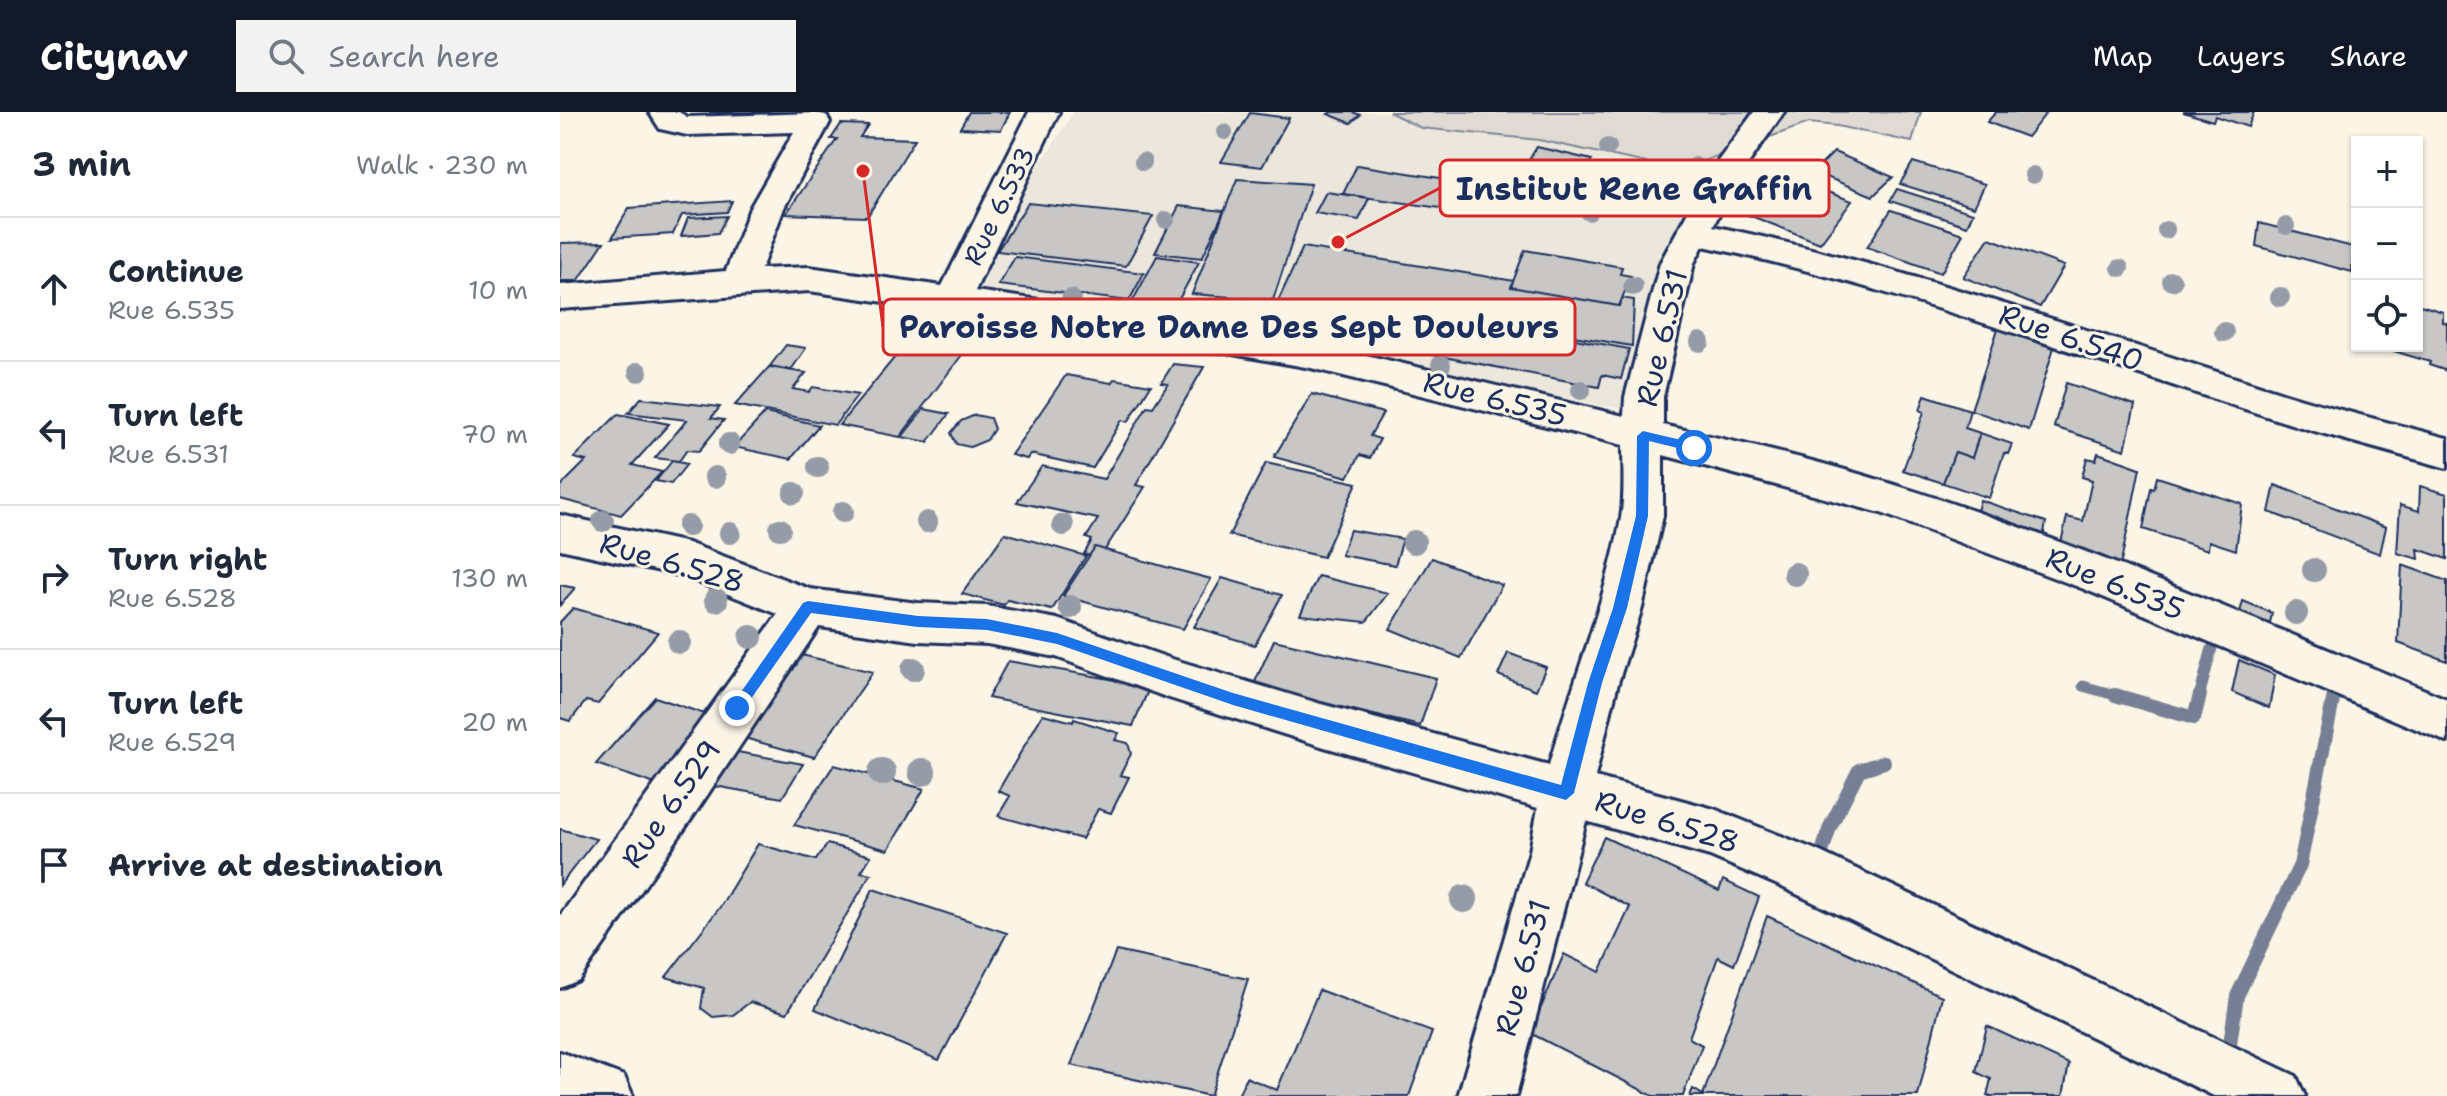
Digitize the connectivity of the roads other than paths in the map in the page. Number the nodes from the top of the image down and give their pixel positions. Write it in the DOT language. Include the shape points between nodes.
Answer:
graph roads {
  1 [pos="664,112"];
  2 [pos="1044,112"];
  3 [pos="1769,112"];
  4 [pos="818,117"];
  5 [pos="1693,233"];
  6 [pos="739,282"];
  7 [pos="576,295"];
  8 [pos="953,300"];
  9 [pos="1643,436"];
  10 [pos="2447,453"];
  11 [pos="560,532"];
  12 [pos="808,607"];
  13 [pos="2447,721"];
  14 [pos="1566,793"];
  15 [pos="560,961"];
  16 [pos="560,1081"];
  17 [pos="604,1096"];
  18 [pos="1487,1096"];
  19 [pos="2276,1096"];
  1 -- 4 [label="street" via="671,122 687,126"];
  2 -- 8 [label="street, Rue 6.533"];
  3 -- 5 [label="street, Rue 6.531" via="1723,176"];
  4 -- 6 [label="street" via="767,208"];
  5 -- 9 [label="street, Rue 6.531" via="1677,263 1653,360 1644,397"];
  5 -- 10 [label="street, Rue 6.540" via="1915,287 2282,407"];
  6 -- 7 [label="street, Rue 6.535"];
  6 -- 8 [label="street, Rue 6.535" via="809,279"];
  8 -- 9 [label="street, Rue 6.535" via="1311,355"];
  9 -- 13 [label="street, Rue 6.535" via="1889,499 2099,576"];
  9 -- 14 [label="street, Rue 6.531" via="1642,516"];
  11 -- 12 [label="street, Rue 6.528" via="688,560"];
  12 -- 14 [label="street, Rue 6.528" via="987,625 1057,638 1233,699"];
  12 -- 15 [label="street, Rue 6.529"];
  14 -- 18 [label="street, Rue 6.531"];
  14 -- 19 [label="street, Rue 6.528" via="1714,833 1784,862"];
  16 -- 17 [label="street"];
}
